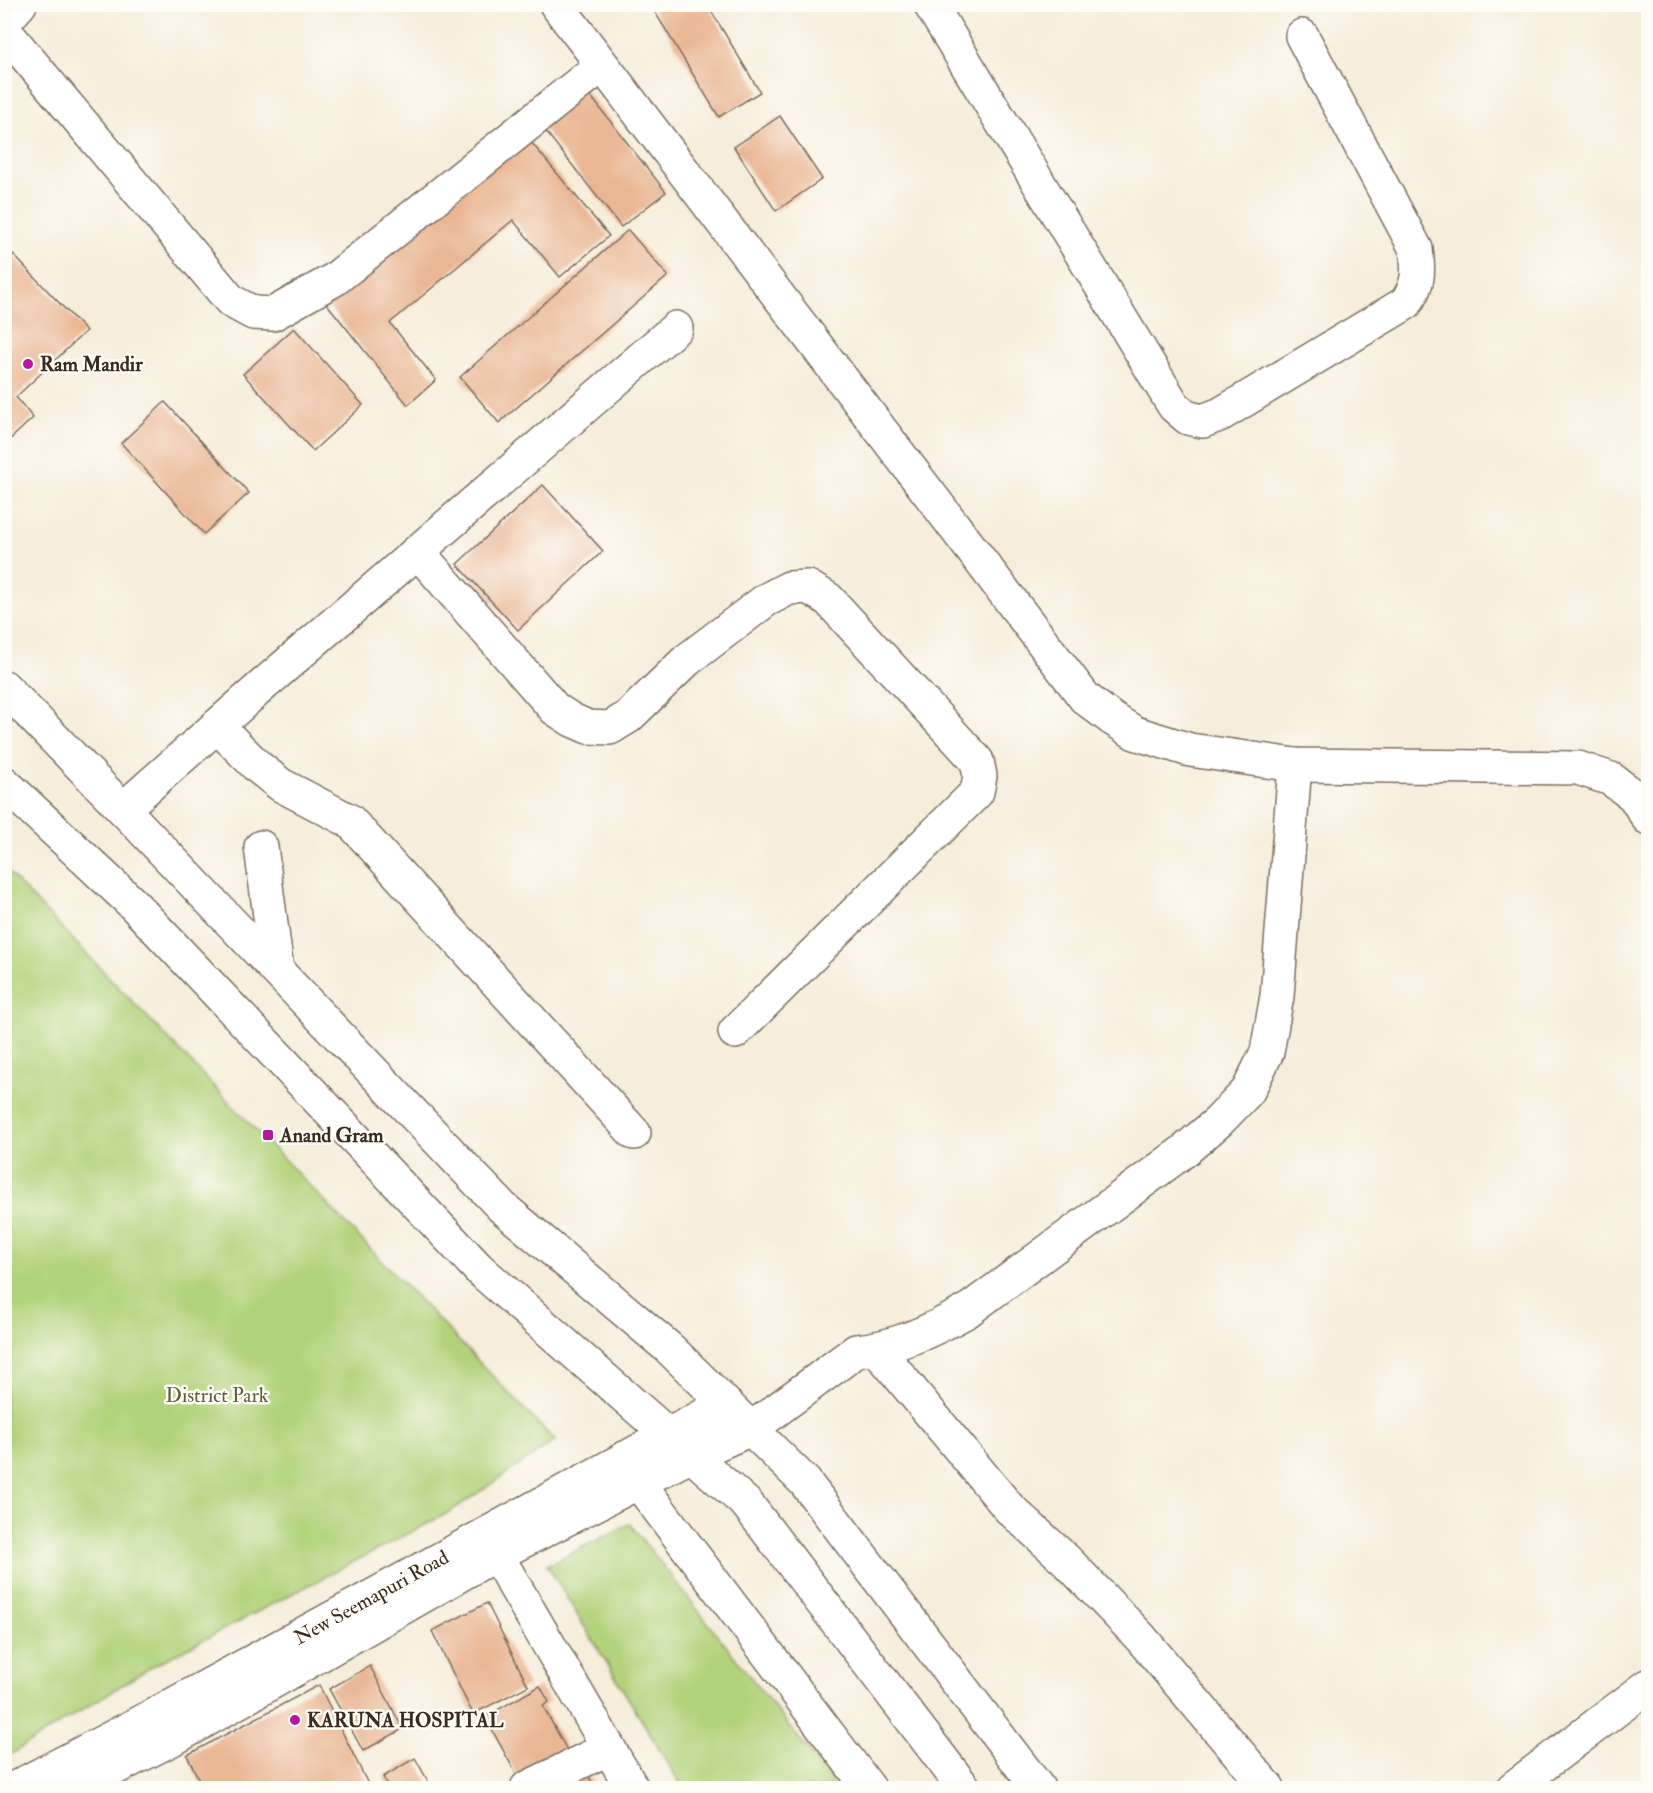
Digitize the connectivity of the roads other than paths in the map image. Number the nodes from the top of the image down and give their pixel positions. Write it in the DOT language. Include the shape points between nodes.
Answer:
graph roads {
  1 [pos="20,4"];
  2 [pos="556,4"];
  3 [pos="930,4"];
  4 [pos="4,22"];
  5 [pos="4,30"];
  6 [pos="1302,36"];
  7 [pos="602,65"];
  8 [pos="676,328"];
  9 [pos="417,552"];
  10 [pos="4,687"];
  11 [pos="217,726"];
  12 [pos="1295,765"];
  13 [pos="4,783"];
  14 [pos="123,809"];
  15 [pos="1648,818"];
  16 [pos="261,847"];
  17 [pos="277,970"];
  18 [pos="735,1032"];
  19 [pos="634,1133"];
  20 [pos="877,1349"];
  21 [pos="725,1404"];
  22 [pos="751,1429"];
  23 [pos="679,1446"];
  24 [pos="631,1470"];
  25 [pos="491,1544"];
  26 [pos="1648,1686"];
  27 [pos="609,1748"];
  28 [pos="15,1788"];
  29 [pos="76,1788"];
  30 [pos="527,1788"];
  31 [pos="632,1788"];
  32 [pos="869,1788"];
  33 [pos="964,1788"];
  34 [pos="1038,1788"];
  35 [pos="1268,1788"];
  36 [pos="1513,1788"];
  1 -- 4 [label="street"];
  2 -- 7 [label="street"];
  3 -- 6 [label="street" via="1174,406 1188,418 1203,422 1406,303 1416,287 1416,249"];
  5 -- 7 [label="street" via="231,301 253,313 273,314 335,279"];
  7 -- 12 [label="street" via="1085,698 1136,733 1190,750"];
  8 -- 9 [label="street"];
  9 -- 11 [label="street"];
  9 -- 18 [label="street" via="555,709 588,727 610,728 628,717 687,660 766,600 789,588 808,587 828,600 977,761 977,792"];
  10 -- 14 [label="street"];
  11 -- 14 [label="street"];
  11 -- 19 [label="street" via="281,785 350,821"];
  12 -- 15 [label="street" via="1578,768 1611,779 1634,796"];
  12 -- 20 [label="street, New Seemapuri Road" via="1277,996 1267,1052 1248,1091 1184,1150 967,1311 940,1326"];
  13 -- 23 [label="street" via="132,903 479,1269"];
  14 -- 17 [label="street"];
  16 -- 17 [label="street"];
  17 -- 21 [label="street" via="502,1207 670,1349"];
  20 -- 22 [label="street, New Seemapuri Road" via="856,1351"];
  20 -- 35 [label="street" via="1009,1508 1140,1637"];
  21 -- 22 [label="street"];
  21 -- 23 [label="street, New Seemapuri Road"];
  22 -- 23 [label="street, New Seemapuri Road"];
  22 -- 34 [label="street" via="805,1482"];
  23 -- 24 [label="street, New Seemapuri Road"];
  23 -- 33 [label="street" via="747,1504"];
  24 -- 25 [label="street, New Seemapuri Road"];
  24 -- 32 [label="street"];
  25 -- 27 [label="street"];
  25 -- 28 [label="street, New Seemapuri Road"];
  25 -- 29 [label="street, New Seemapuri Road" via="180,1736"];
  26 -- 36 [label="street"];
  27 -- 30 [label="street"];
  27 -- 31 [label="street"];
}
